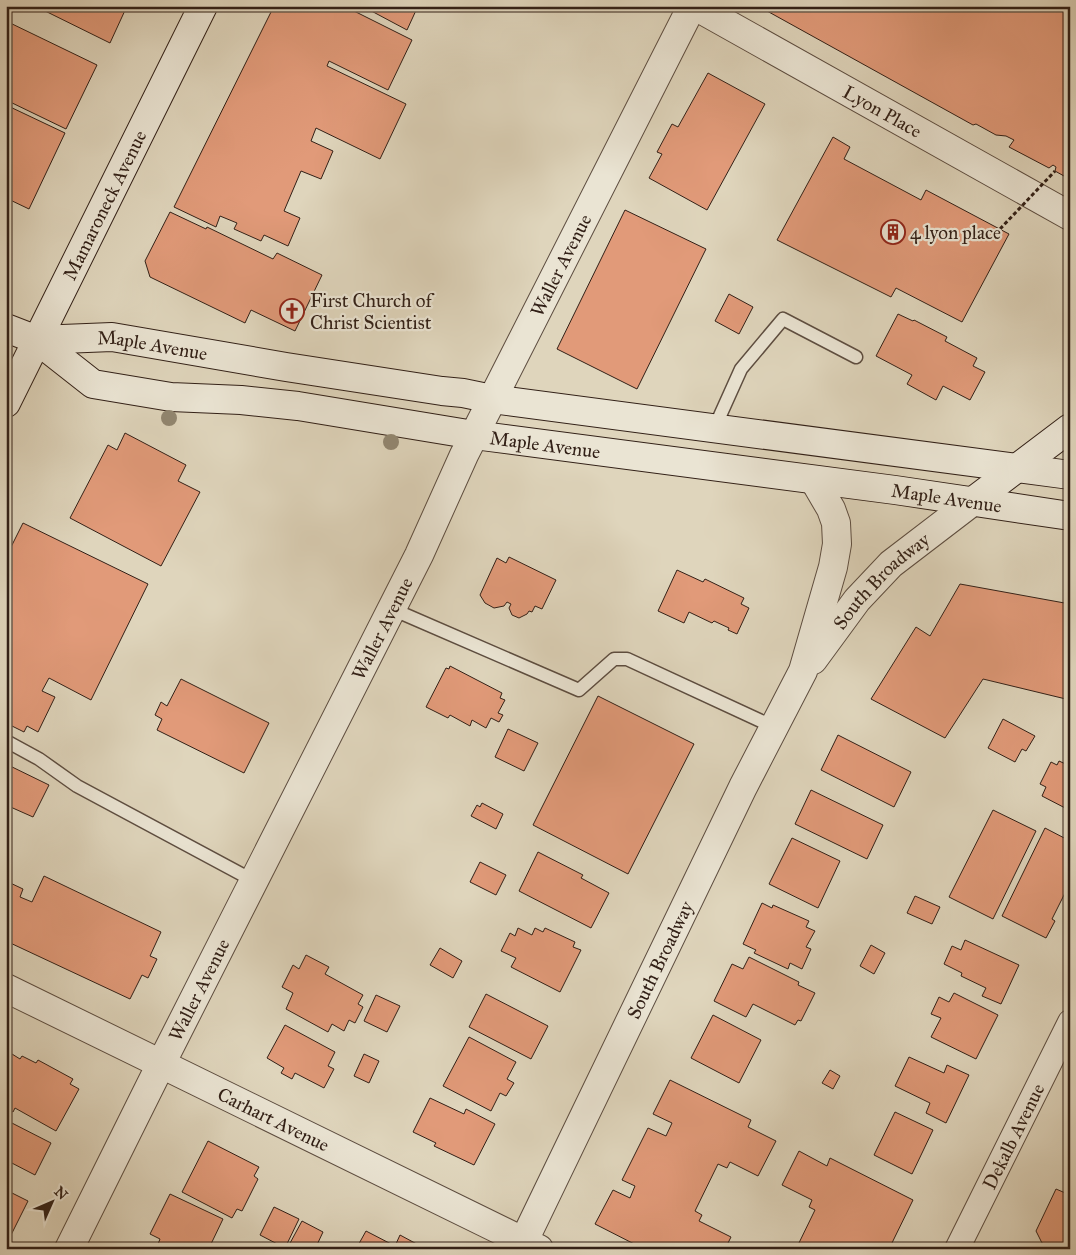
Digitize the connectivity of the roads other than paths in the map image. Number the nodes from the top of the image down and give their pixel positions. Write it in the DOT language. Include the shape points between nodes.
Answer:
graph roads {
  1 [pos="204,6"];
  2 [pos="694,6"];
  3 [pos="1070,216"];
  4 [pos="6,328"];
  5 [pos="37,340"];
  6 [pos="856,358"];
  7 [pos="492,399"];
  8 [pos="6,403"];
  9 [pos="714,428"];
  10 [pos="1070,428"];
  11 [pos="474,435"];
  12 [pos="1016,468"];
  13 [pos="1068,474"];
  14 [pos="814,480"];
  15 [pos="972,502"];
  16 [pos="1070,516"];
  17 [pos="392,609"];
  18 [pos="803,671"];
  19 [pos="774,727"];
  20 [pos="6,741"];
  21 [pos="254,881"];
  22 [pos="6,988"];
  23 [pos="1070,1022"];
  24 [pos="161,1064"];
  25 [pos="528,1246"];
  26 [pos="69,1249"];
  27 [pos="957,1249"];
  1 -- 5 [label="street, Mamaroneck Avenue"];
  2 -- 3 [label="street, Lyon Place"];
  2 -- 7 [label="street, Waller Avenue"];
  4 -- 5 [label="street, Maple Avenue"];
  5 -- 7 [label="street, Maple Avenue" via="112,337"];
  5 -- 8 [label="street, Mamaroneck Avenue"];
  5 -- 11 [label="street, Maple Avenue" via="93,384 170,397 298,406"];
  6 -- 9 [label="lane" via="783,319 741,369"];
  7 -- 9 [label="street, Maple Avenue"];
  7 -- 11 [label="street, Waller Avenue"];
  9 -- 12 [label="street, Maple Avenue"];
  10 -- 12 [label="street, South Broadway"];
  11 -- 14 [label="street, Maple Avenue"];
  11 -- 17 [label="street, Waller Avenue"];
  12 -- 13 [label="street, Maple Avenue"];
  12 -- 15 [label="street, South Broadway"];
  13 -- 15 [label="street, South Broadway"];
  14 -- 15 [label="street, Maple Avenue"];
  14 -- 18 [label="street, South Broadway" via="831,509 836,523 837,544"];
  15 -- 16 [label="street, Maple Avenue"];
  15 -- 18 [label="street, South Broadway" via="891,564 857,600"];
  17 -- 19 [label="lane" via="579,690 614,659 626,659"];
  17 -- 21 [label="street, Waller Avenue"];
  18 -- 19 [label="street, South Broadway"];
  19 -- 25 [label="street, South Broadway"];
  20 -- 21 [label="lane" via="77,786"];
  21 -- 24 [label="street, Waller Avenue"];
  22 -- 24 [label="street, Carhart Avenue"];
  23 -- 27 [label="street, Dekalb Avenue"];
  24 -- 25 [label="street, Carhart Avenue"];
  24 -- 26 [label="street, Waller Avenue"];
}
